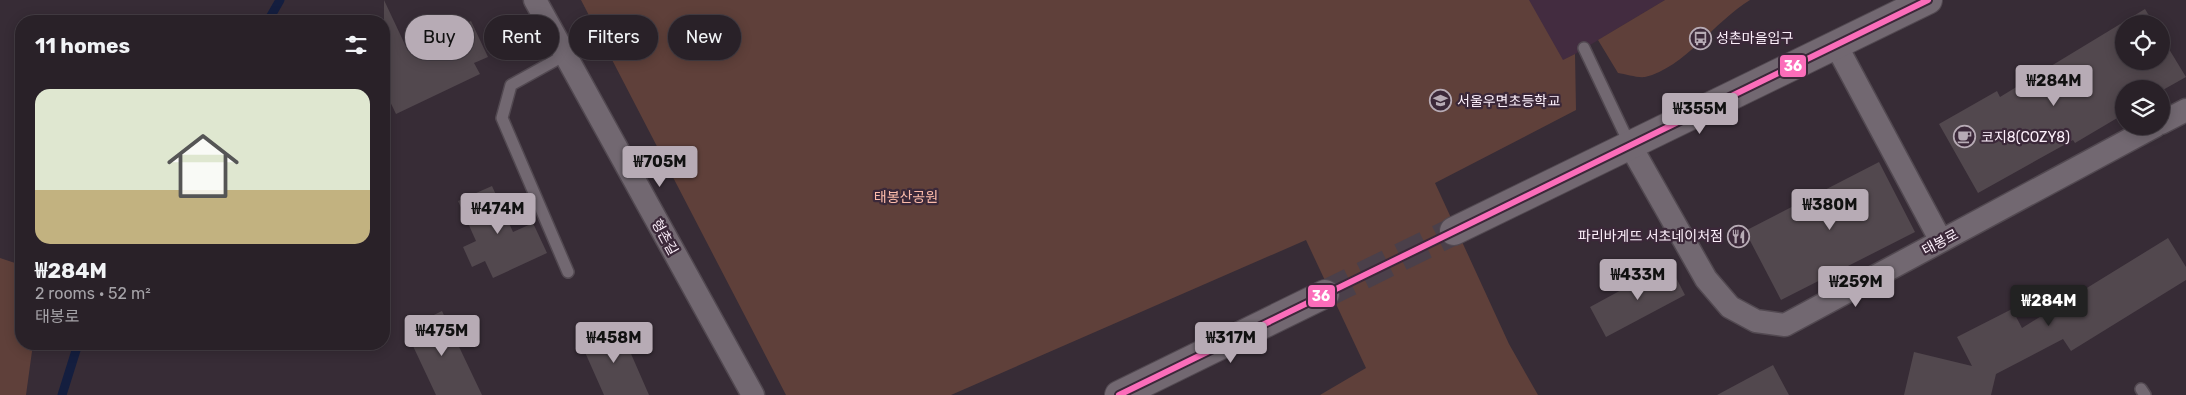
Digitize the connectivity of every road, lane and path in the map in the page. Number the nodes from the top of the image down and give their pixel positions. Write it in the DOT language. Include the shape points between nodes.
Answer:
graph roads {
  1 [pos="535,0"];
  2 [pos="1928,0"];
  3 [pos="1836,45"];
  4 [pos="1584,48"];
  5 [pos="565,55"];
  6 [pos="2186,110"];
  7 [pos="2170,118"];
  8 [pos="2138,135"];
  9 [pos="1630,145"];
  10 [pos="1454,231"];
  11 [pos="1941,241"];
  12 [pos="568,272"];
  13 [pos="1325,294"];
  14 [pos="753,395"];
  15 [pos="1119,395"];
  1 -- 5 [label="street, 형촌길"];
  2 -- 3 [label="street"];
  3 -- 9 [label="street"];
  3 -- 11 [label="street"];
  4 -- 9 [label="lane"];
  5 -- 12 [label="lane" via="510,85 502,118"];
  5 -- 14 [label="street, 형촌길"];
  6 -- 7 [label="street"];
  8 -- 11 [label="street, 태봉로"];
  9 -- 10 [label="street"];
  9 -- 11 [label="street, 태봉로" via="1706,279 1730,307 1756,321 1786,324"];
  13 -- 15 [label="street"];
}
